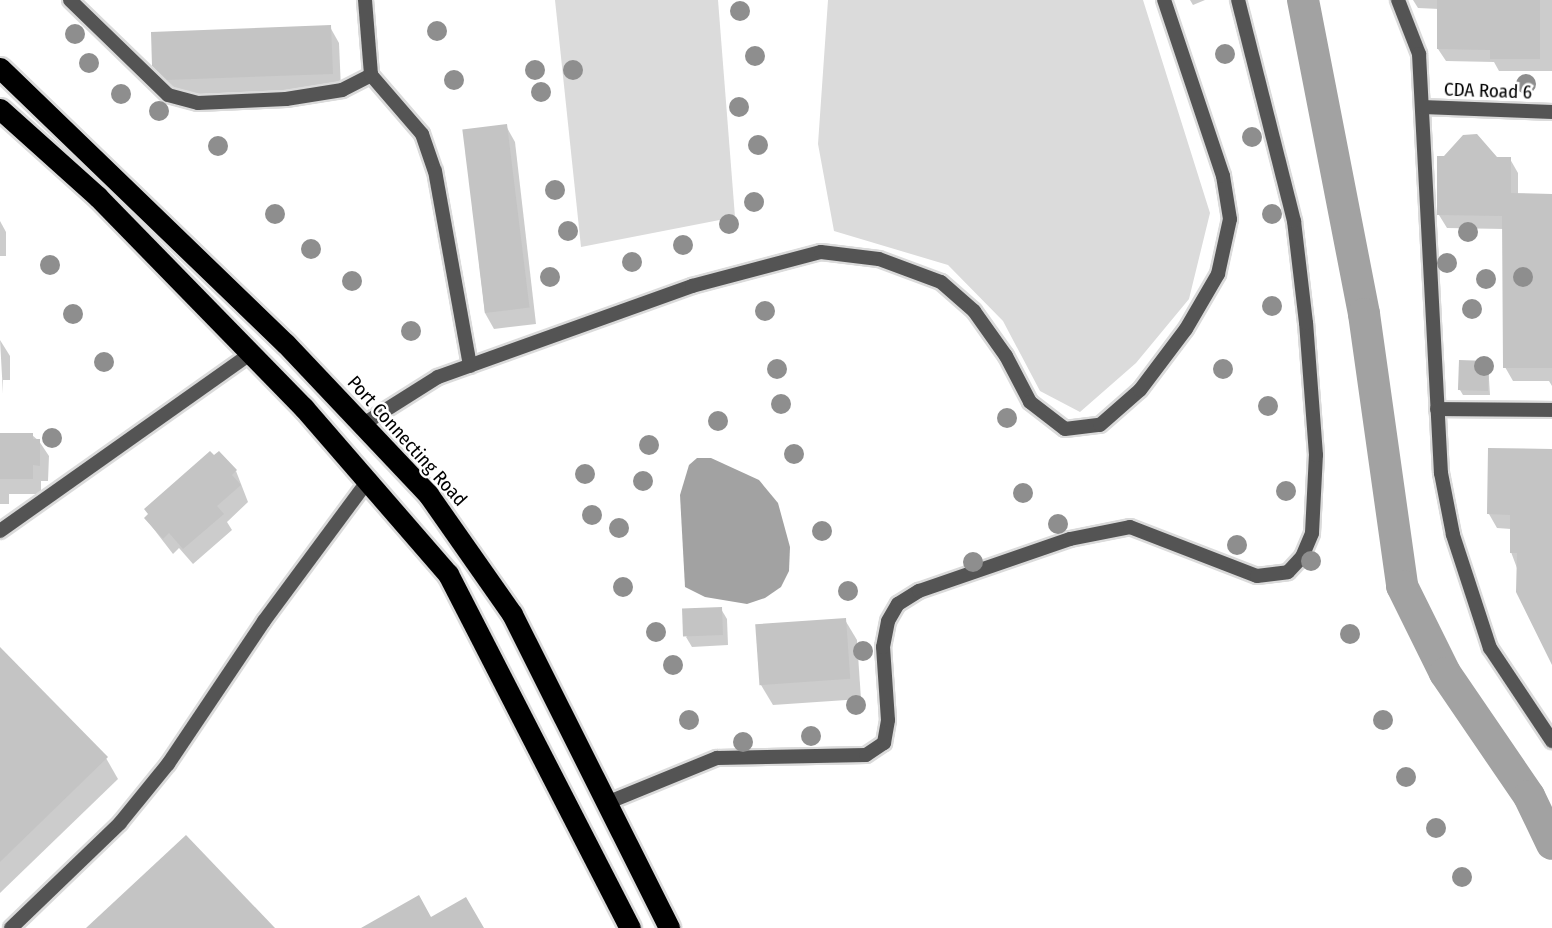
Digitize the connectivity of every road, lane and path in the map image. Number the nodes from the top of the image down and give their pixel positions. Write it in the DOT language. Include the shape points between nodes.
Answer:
graph roads {
  1 [pos="70,0"];
  2 [pos="365,0"];
  3 [pos="1164,0"];
  4 [pos="1238,0"];
  5 [pos="1398,0"];
  6 [pos="0,68"];
  7 [pos="371,75"];
  8 [pos="1423,107"];
  9 [pos="0,110"];
  10 [pos="1552,112"];
  11 [pos="250,354"];
  12 [pos="470,366"];
  13 [pos="1437,409"];
  14 [pos="1552,410"];
  15 [pos="365,423"];
  16 [pos="369,480"];
  17 [pos="0,531"];
  18 [pos="1550,736"];
  19 [pos="609,802"];
  20 [pos="11,928"];
  21 [pos="630,928"];
  22 [pos="669,928"];
  1 -- 7 [label="street" via="168,95 198,103 286,99 342,90"];
  2 -- 7 [label="street"];
  3 -- 12 [label="street" via="1223,176 1230,219 1218,274 1186,329 1140,390 1100,425 1065,429 1030,402 1006,356 974,311 941,282 879,259 821,253 692,286"];
  4 -- 19 [label="street" via="1294,221 1307,323 1316,455 1312,533 1302,558 1288,572 1257,576 1130,527 1070,539 919,591 898,604 888,621 883,647 888,720 884,743 866,755 717,758"];
  5 -- 8 [label="street" via="1419,54"];
  6 -- 15 [label="highway, Port Connecting Road"];
  7 -- 12 [label="street" via="422,134 435,171"];
  8 -- 10 [label="street, CDA Road 6"];
  8 -- 13 [label="street"];
  9 -- 11 [label="highway" via="98,197"];
  11 -- 16 [label="highway"];
  11 -- 17 [label="street"];
  12 -- 15 [label="street" via="438,377"];
  13 -- 14 [label="street"];
  13 -- 18 [label="street" via="1441,473 1453,535 1490,648"];
  15 -- 19 [label="highway, Port Connecting Road" via="428,494 491,582"];
  16 -- 20 [label="street" via="264,621 168,764 120,823"];
  16 -- 21 [label="highway" via="448,574 471,613"];
  19 -- 22 [label="highway, Port Connecting Road"];
}
